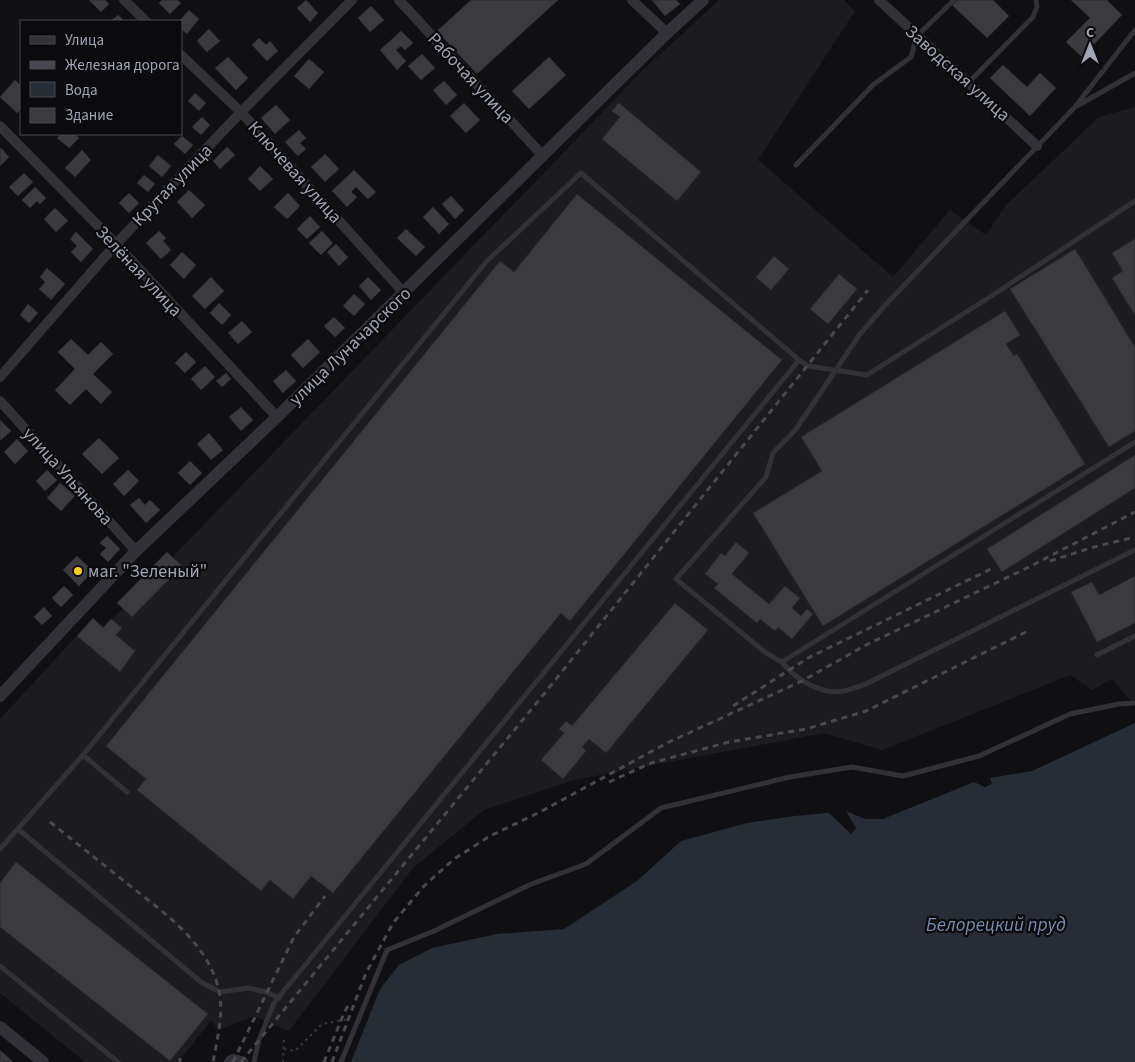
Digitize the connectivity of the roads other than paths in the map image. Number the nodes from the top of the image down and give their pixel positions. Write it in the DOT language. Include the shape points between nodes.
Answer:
graph roads {
  1 [pos="124,0"];
  2 [pos="352,0"];
  3 [pos="399,0"];
  4 [pos="632,0"];
  5 [pos="703,0"];
  6 [pos="879,0"];
  7 [pos="954,0"];
  8 [pos="1036,0"];
  9 [pos="145,20"];
  10 [pos="1135,30"];
  11 [pos="667,33"];
  12 [pos="917,36"];
  13 [pos="182,56"];
  14 [pos="1135,73"];
  15 [pos="969,82"];
  16 [pos="1074,108"];
  17 [pos="241,112"];
  18 [pos="0,126"];
  19 [pos="1037,146"];
  20 [pos="543,156"];
  21 [pos="796,165"];
  22 [pos="1135,200"];
  23 [pos="116,244"];
  24 [pos="404,293"];
  25 [pos="799,360"];
  26 [pos="836,371"];
  27 [pos="0,377"];
  28 [pos="0,401"];
  29 [pos="277,418"];
  30 [pos="1135,442"];
  31 [pos="1135,550"];
  32 [pos="136,551"];
  33 [pos="1135,636"];
  34 [pos="1097,655"];
  35 [pos="782,662"];
  36 [pos="0,696"];
  37 [pos="1135,703"];
  38 [pos="83,756"];
  39 [pos="127,792"];
  40 [pos="18,829"];
  41 [pos="0,849"];
  42 [pos="0,966"];
  43 [pos="279,998"];
  44 [pos="0,1027"];
  45 [pos="44,1062"];
  46 [pos="118,1062"];
  47 [pos="230,1062"];
  48 [pos="242,1062"];
  49 [pos="254,1062"];
  50 [pos="342,1062"];
  1 -- 9 [label="street"];
  2 -- 17 [label="street, Крутая улица"];
  3 -- 20 [label="street, Рабочая улица"];
  4 -- 11 [label="street"];
  5 -- 11 [label="street, улица Луначарского"];
  6 -- 12 [label="street, Заводская улица"];
  7 -- 12 [label="lane"];
  8 -- 15 [label="lane" via="1033,17"];
  10 -- 16 [label="lane"];
  11 -- 20 [label="street, улица Луначарского"];
  12 -- 15 [label="street, Заводская улица"];
  12 -- 21 [label="lane" via="911,57 874,84"];
  13 -- 17 [label="street, Ключевая улица"];
  14 -- 16 [label="lane"];
  15 -- 19 [label="street, Заводская улица"];
  16 -- 19 [label="lane"];
  17 -- 23 [label="street, Крутая улица"];
  17 -- 24 [label="street, Ключевая улица"];
  18 -- 23 [label="street, Зелёная улица"];
  19 -- 26 [label="lane" via="888,302 860,334"];
  20 -- 24 [label="street, улица Луначарского"];
  22 -- 26 [label="lane" via="867,375"];
  23 -- 27 [label="street, Крутая улица"];
  23 -- 29 [label="street, Зелёная улица"];
  24 -- 29 [label="street, улица Луначарского"];
  25 -- 26 [label="lane" via="808,366"];
  25 -- 38 [label="lane" via="580,173 487,261"];
  25 -- 43 [label="lane"];
  26 -- 35 [label="lane" via="796,429 773,453 766,478 676,579 766,653"];
  28 -- 32 [label="street, улица Ульянова"];
  29 -- 32 [label="street, улица Луначарского"];
  30 -- 35 [label="lane"];
  31 -- 35 [label="lane" via="858,686 842,691 821,689 802,681"];
  32 -- 36 [label="street, улица Луначарского"];
  33 -- 34 [label="lane"];
  37 -- 50 [label="lane" via="1070,714 979,756 903,776 852,767 790,777 661,808 586,864 529,885 387,950"];
  38 -- 39 [label="lane"];
  38 -- 40 [label="lane"];
  40 -- 41 [label="lane"];
  40 -- 43 [label="lane" via="201,982 220,992 248,988"];
  42 -- 46 [label="lane"];
  43 -- 49 [label="lane" via="259,1040"];
  44 -- 45 [label="street"];
  47 -- 48 [label="street"];
}
